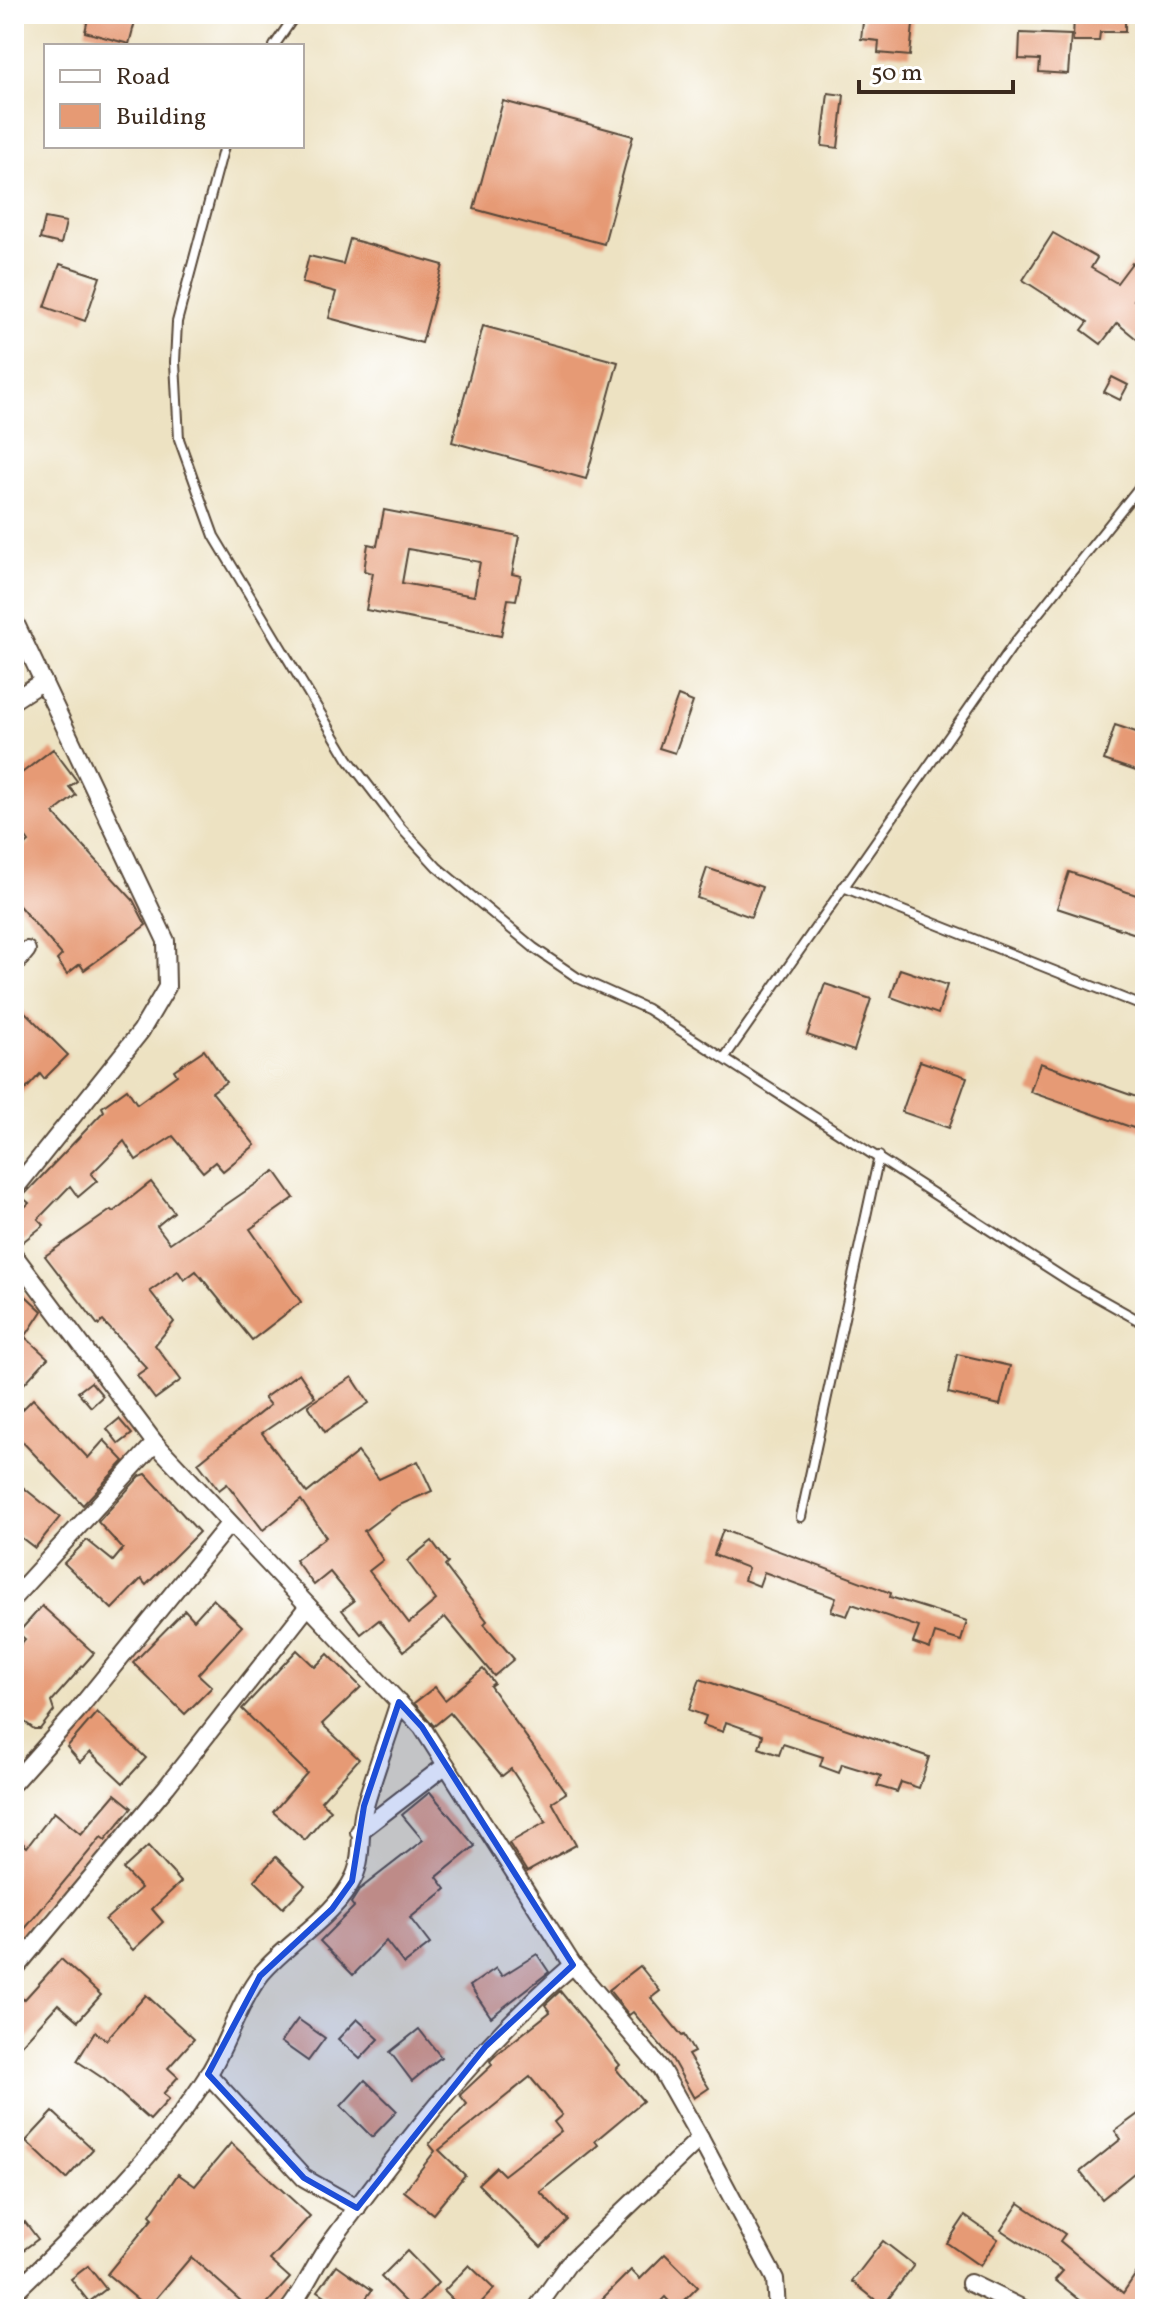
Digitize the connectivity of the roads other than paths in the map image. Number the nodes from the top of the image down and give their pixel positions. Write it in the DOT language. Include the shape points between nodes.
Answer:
graph roads {
  1 [pos="296,14"];
  2 [pos="275,44"];
  3 [pos="223,148"];
  4 [pos="1145,480"];
  5 [pos="14,620"];
  6 [pos="43,681"];
  7 [pos="14,700"];
  8 [pos="843,887"];
  9 [pos="27,950"];
  10 [pos="14,966"];
  11 [pos="1145,1007"];
  12 [pos="725,1057"];
  13 [pos="879,1156"];
  14 [pos="14,1190"];
  15 [pos="16,1261"];
  16 [pos="1145,1324"];
  17 [pos="155,1443"];
  18 [pos="801,1517"];
  19 [pos="229,1524"];
  20 [pos="14,1597"];
  21 [pos="308,1606"];
  22 [pos="399,1702"];
  23 [pos="446,1765"];
  24 [pos="14,1782"];
  25 [pos="359,1832"];
  26 [pos="573,1965"];
  27 [pos="14,1970"];
  28 [pos="208,2074"];
  29 [pos="700,2138"];
  30 [pos="357,2208"];
  31 [pos="970,2283"];
  32 [pos="14,2293"];
  33 [pos="289,2309"];
  34 [pos="536,2309"];
  35 [pos="777,2309"];
  36 [pos="1024,2309"];
  1 -- 2 [label="lane"];
  3 -- 12 [label="lane" via="177,322 175,362 179,439 214,536 348,759 437,867 578,978 647,1009"];
  4 -- 8 [label="lane" via="1016,641"];
  5 -- 6 [label="street"];
  6 -- 7 [label="street"];
  6 -- 14 [label="street" via="166,941 167,987 141,1031"];
  8 -- 11 [label="lane"];
  8 -- 12 [label="lane"];
  9 -- 10 [label="street"];
  12 -- 13 [label="lane"];
  13 -- 16 [label="lane" via="1072,1283"];
  13 -- 18 [label="lane"];
  15 -- 17 [label="street"];
  17 -- 19 [label="street"];
  17 -- 20 [label="street"];
  19 -- 21 [label="street"];
  19 -- 24 [label="street"];
  21 -- 22 [label="street"];
  21 -- 27 [label="street"];
  22 -- 23 [label="street"];
  22 -- 25 [label="street"];
  23 -- 25 [label="street"];
  23 -- 26 [label="street"];
  25 -- 28 [label="street" via="358,1868 352,1881 332,1909 260,1976"];
  26 -- 29 [label="street" via="661,2069"];
  26 -- 30 [label="street" via="486,2046 408,2137"];
  28 -- 30 [label="street" via="304,2178"];
  28 -- 32 [label="street" via="147,2153"];
  29 -- 34 [label="street" via="568,2264"];
  29 -- 35 [label="street" via="775,2279"];
  30 -- 33 [label="street"];
  31 -- 36 [label="street"];
}
